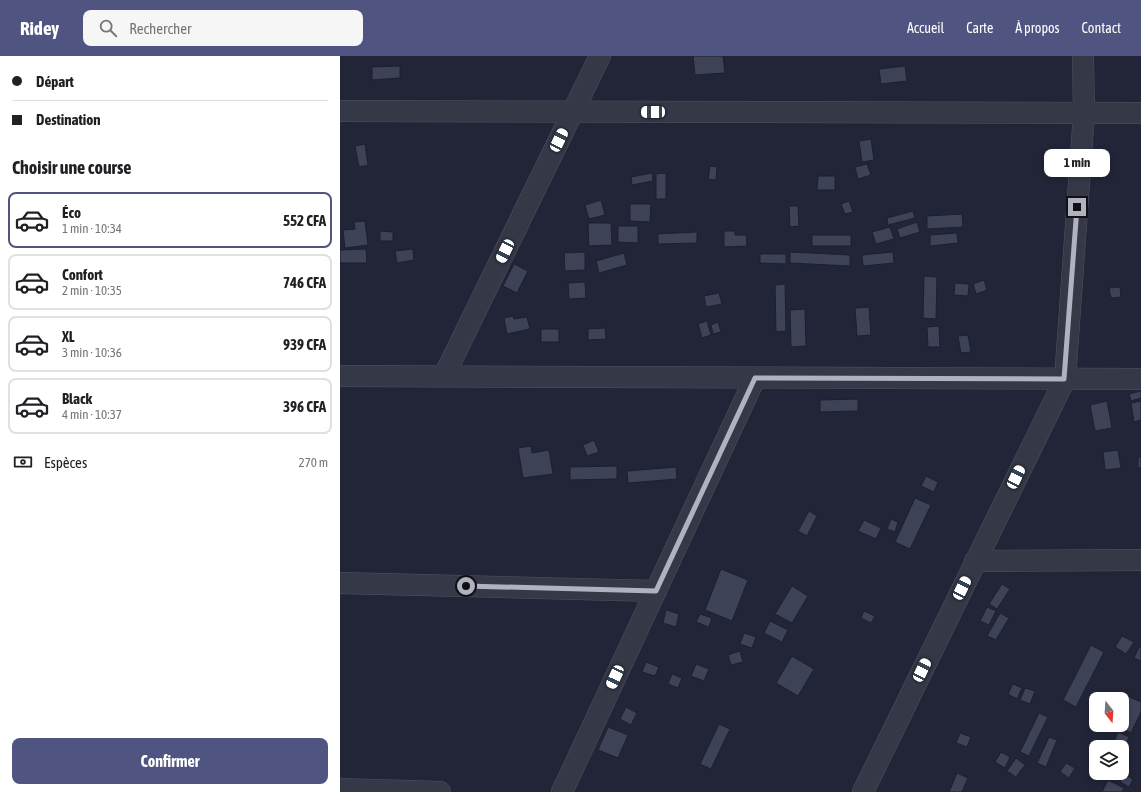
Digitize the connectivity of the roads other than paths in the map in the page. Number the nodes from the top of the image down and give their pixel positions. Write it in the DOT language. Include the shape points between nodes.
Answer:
graph roads {
  1 [pos="600,56"];
  2 [pos="1083,56"];
  3 [pos="340,111"];
  4 [pos="573,112"];
  5 [pos="1084,113"];
  6 [pos="1141,113"];
  7 [pos="340,376"];
  8 [pos="444,376"];
  9 [pos="755,378"];
  10 [pos="1064,379"];
  11 [pos="1141,379"];
  12 [pos="1141,560"];
  13 [pos="975,561"];
  14 [pos="340,583"];
  15 [pos="656,591"];
  16 [pos="340,789"];
  17 [pos="440,792"];
  18 [pos="562,792"];
  19 [pos="863,792"];
  1 -- 4 [label="street"];
  2 -- 5 [label="street"];
  3 -- 4 [label="street"];
  4 -- 5 [label="street"];
  4 -- 8 [label="street"];
  5 -- 6 [label="street"];
  5 -- 10 [label="street"];
  7 -- 8 [label="street"];
  8 -- 9 [label="street"];
  9 -- 10 [label="street"];
  9 -- 15 [label="street"];
  10 -- 11 [label="street"];
  10 -- 13 [label="street"];
  12 -- 13 [label="street"];
  13 -- 19 [label="street"];
  14 -- 15 [label="street"];
  15 -- 18 [label="street"];
  16 -- 17 [label="street"];
}
